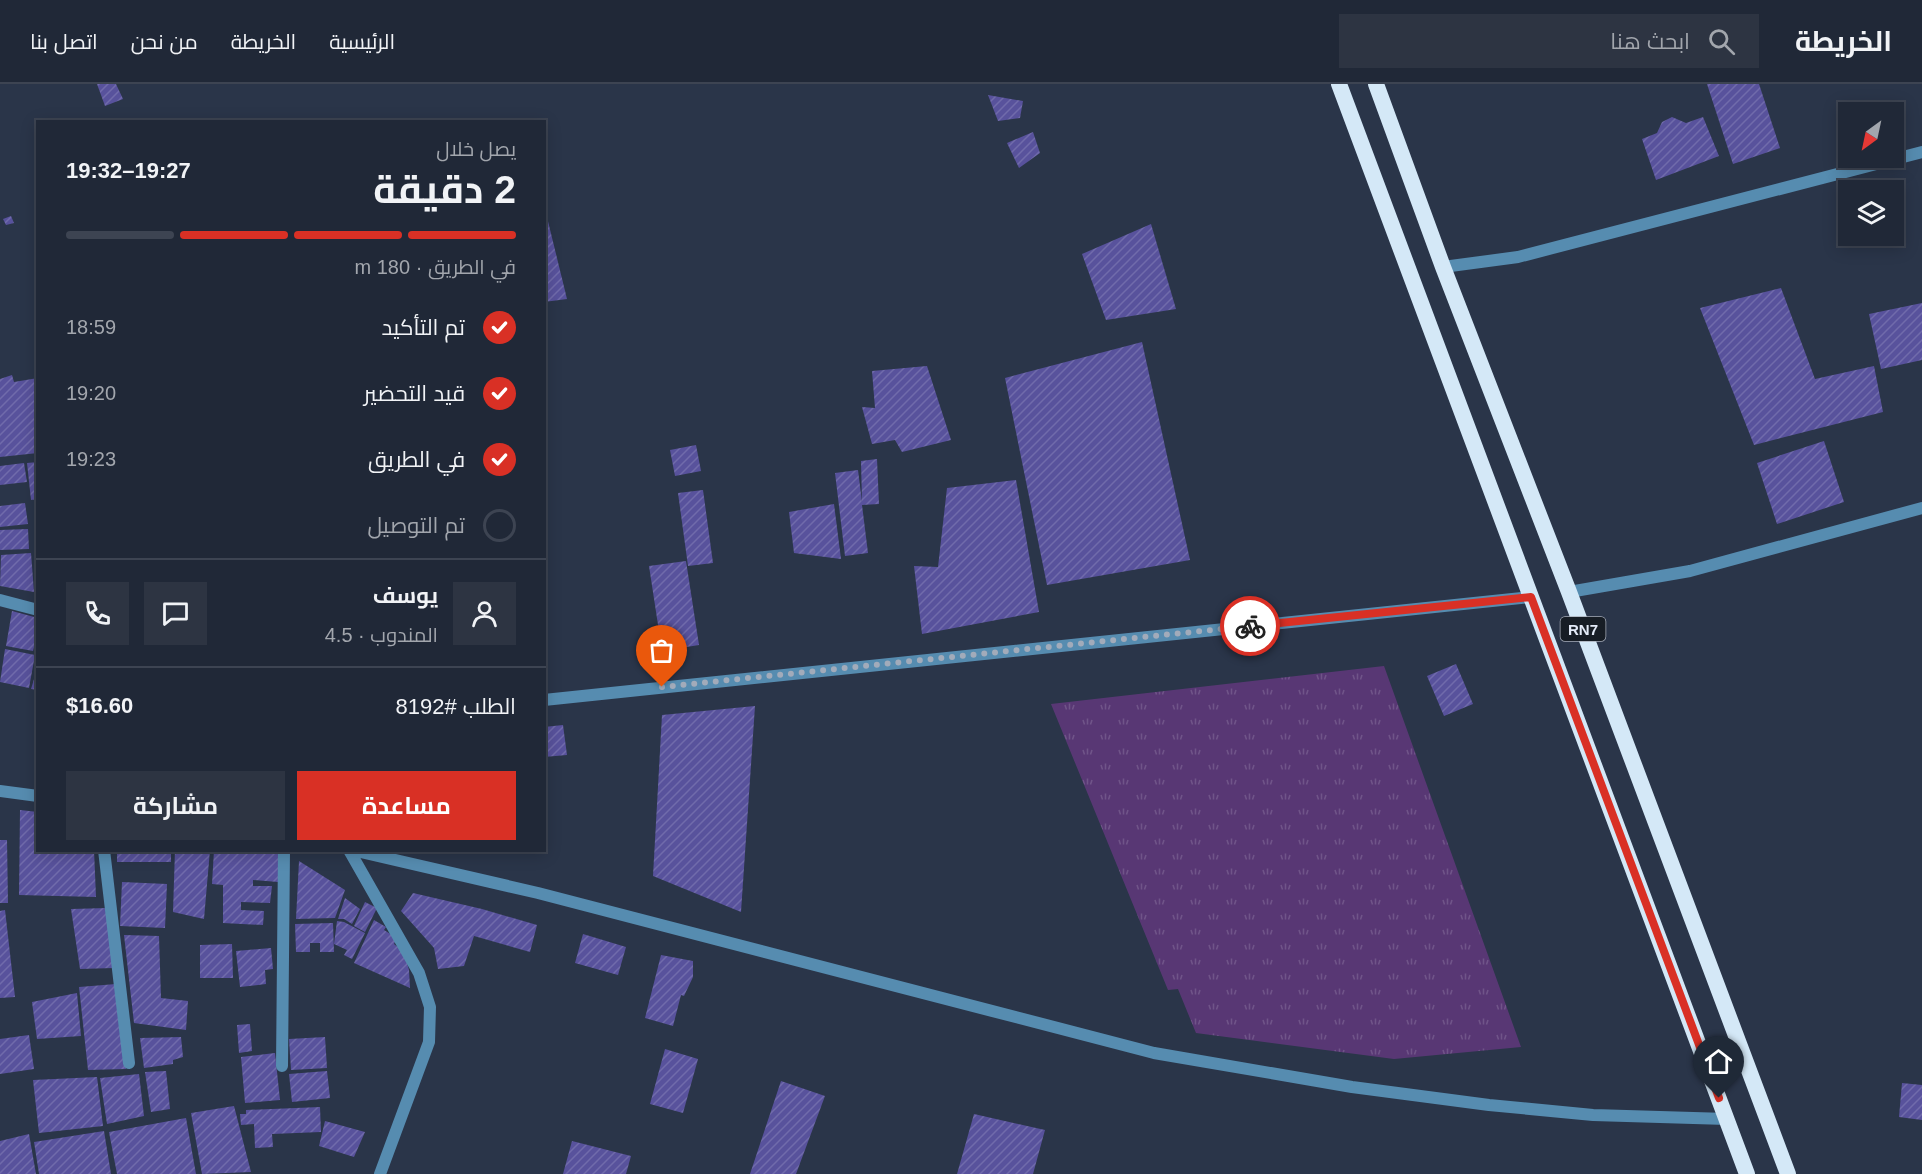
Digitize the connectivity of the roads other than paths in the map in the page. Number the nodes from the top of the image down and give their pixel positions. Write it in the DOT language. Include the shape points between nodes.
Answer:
graph roads {
  1 [pos="1339,84"];
  2 [pos="1376,84"];
  3 [pos="1922,152"];
  4 [pos="1443,267"];
  5 [pos="1922,508"];
  6 [pos="1569,592"];
  7 [pos="1531,597"];
  8 [pos="0,600"];
  9 [pos="36,609"];
  10 [pos="546,700"];
  11 [pos="0,791"];
  12 [pos="36,796"];
  13 [pos="104,852"];
  14 [pos="284,852"];
  15 [pos="351,852"];
  16 [pos="359,852"];
  17 [pos="129,1064"];
  18 [pos="282,1066"];
  19 [pos="1727,1119"];
  20 [pos="380,1174"];
  21 [pos="1747,1174"];
  22 [pos="1788,1174"];
  1 -- 7 [label="highway, RN7"];
  2 -- 4 [label="highway, RN7"];
  3 -- 4 [label="street" via="1518,257"];
  4 -- 6 [label="highway, RN7"];
  5 -- 6 [label="street" via="1690,571"];
  6 -- 22 [label="highway, RN7"];
  7 -- 10 [label="street"];
  7 -- 19 [label="highway, RN7"];
  8 -- 9 [label="street"];
  11 -- 12 [label="street"];
  13 -- 17 [label="street"];
  14 -- 18 [label="street"];
  15 -- 20 [label="street" via="419,973 430,1007 429,1042"];
  16 -- 19 [label="street" via="538,893 1154,1053 1352,1088 1489,1105"];
  19 -- 21 [label="highway, RN7"];
}
